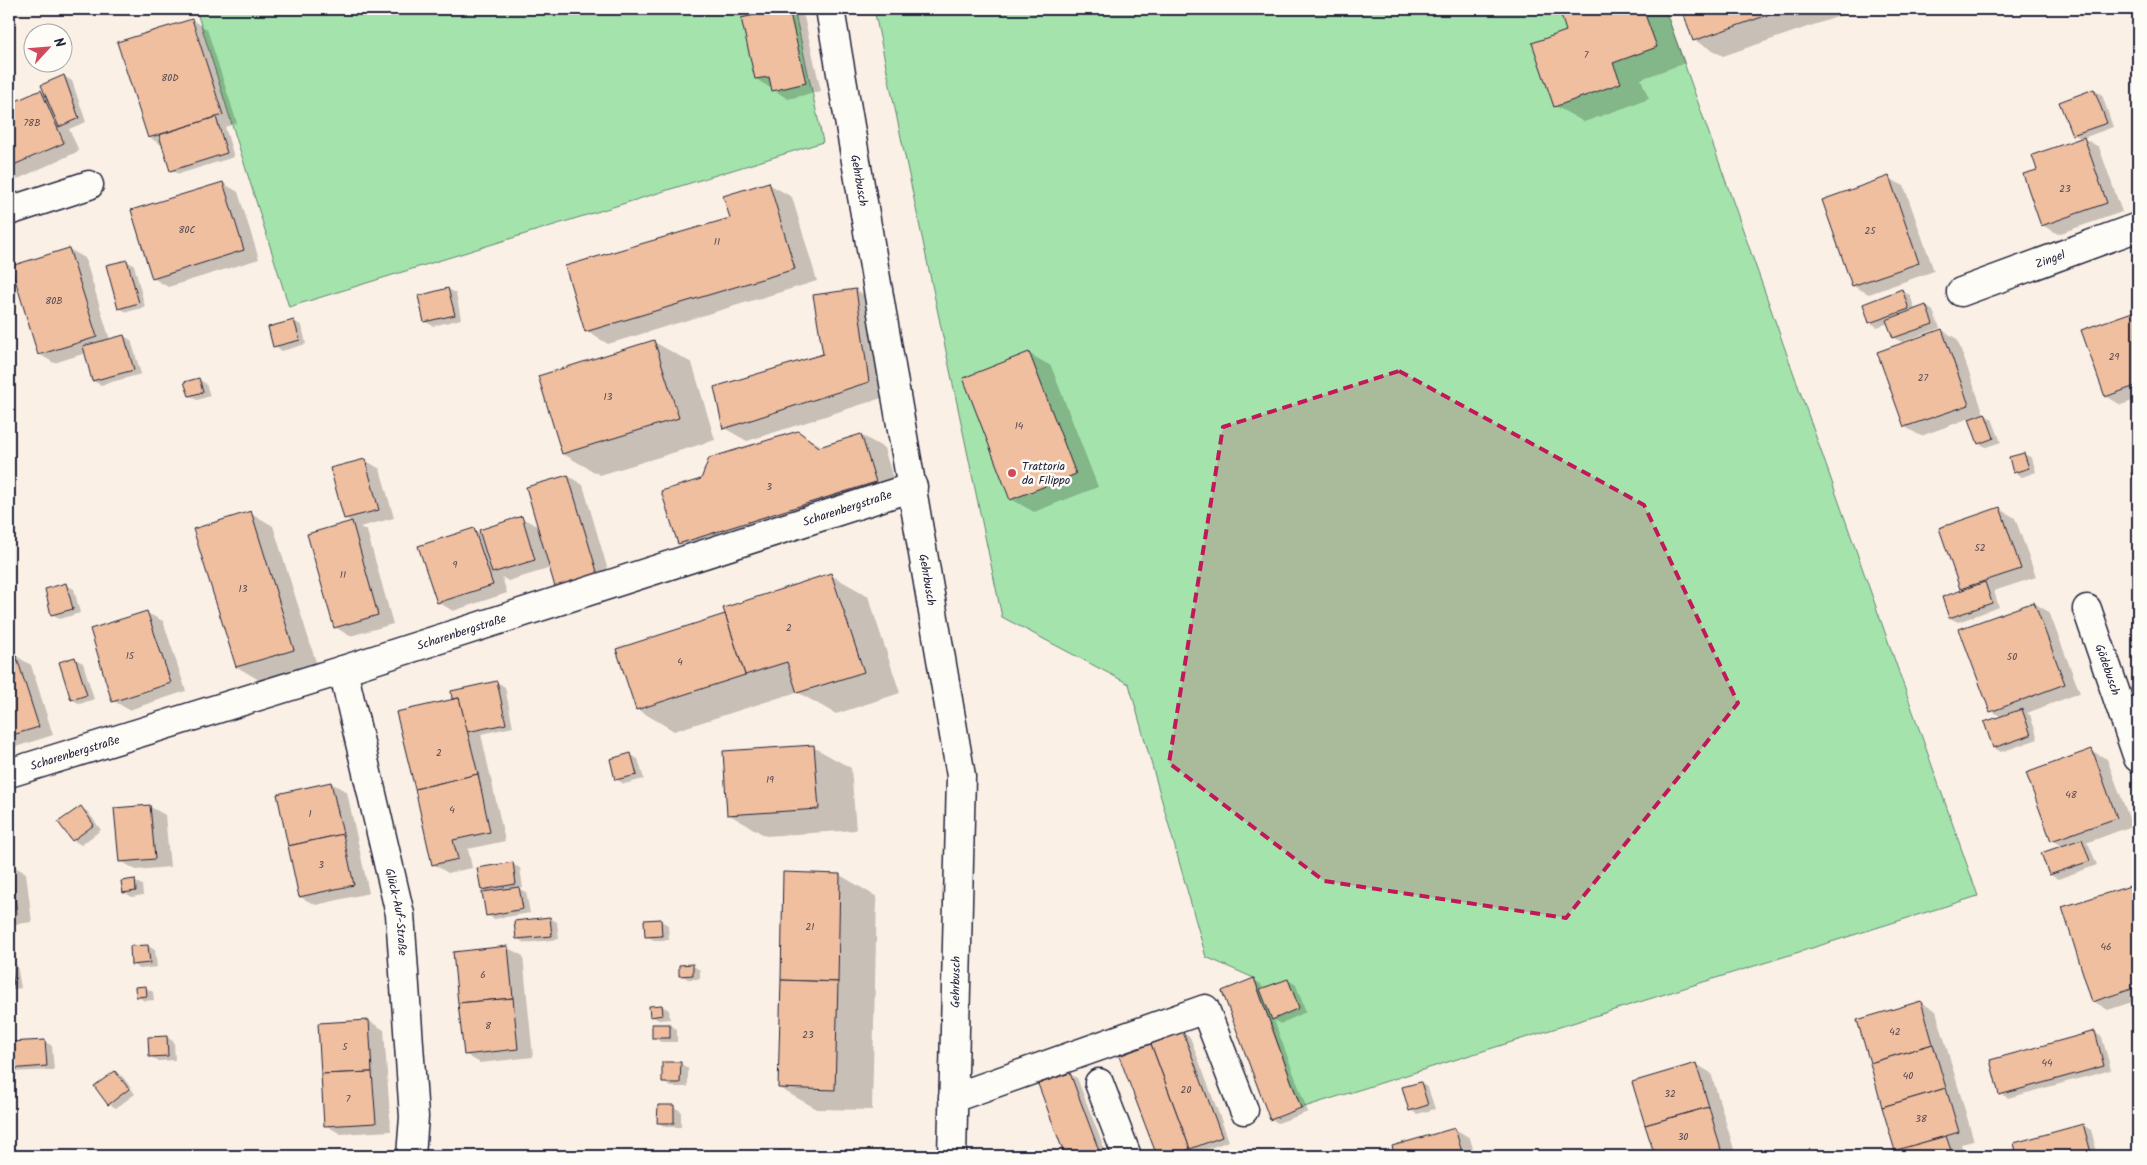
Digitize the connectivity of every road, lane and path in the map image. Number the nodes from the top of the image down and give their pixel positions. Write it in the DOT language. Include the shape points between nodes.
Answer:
graph roads {
  1 [pos="830,9"];
  2 [pos="89,185"];
  3 [pos="9,211"];
  4 [pos="2138,227"];
  5 [pos="1961,292"];
  6 [pos="913,487"];
  7 [pos="2087,609"];
  8 [pos="343,670"];
  9 [pos="2138,758"];
  10 [pos="9,773"];
  11 [pos="1099,1083"];
  12 [pos="954,1098"];
  13 [pos="1244,1110"];
  14 [pos="411,1156"];
  15 [pos="952,1156"];
  16 [pos="1127,1156"];
  1 -- 6 [label="street, Gehrbusch"];
  2 -- 3 [label="street"];
  4 -- 5 [label="street, Zingel"];
  6 -- 8 [label="street, Scharenbergstraße"];
  6 -- 12 [label="street, Gehrbusch" via="961,776"];
  7 -- 9 [label="street, Gödebusch"];
  8 -- 10 [label="street, Scharenbergstraße"];
  8 -- 14 [label="street, Glück-Auf-Straße" via="400,914 414,1117"];
  11 -- 16 [label="street"];
  12 -- 13 [label="street" via="1205,1009"];
  12 -- 15 [label="street, Gehrbusch"];
}
